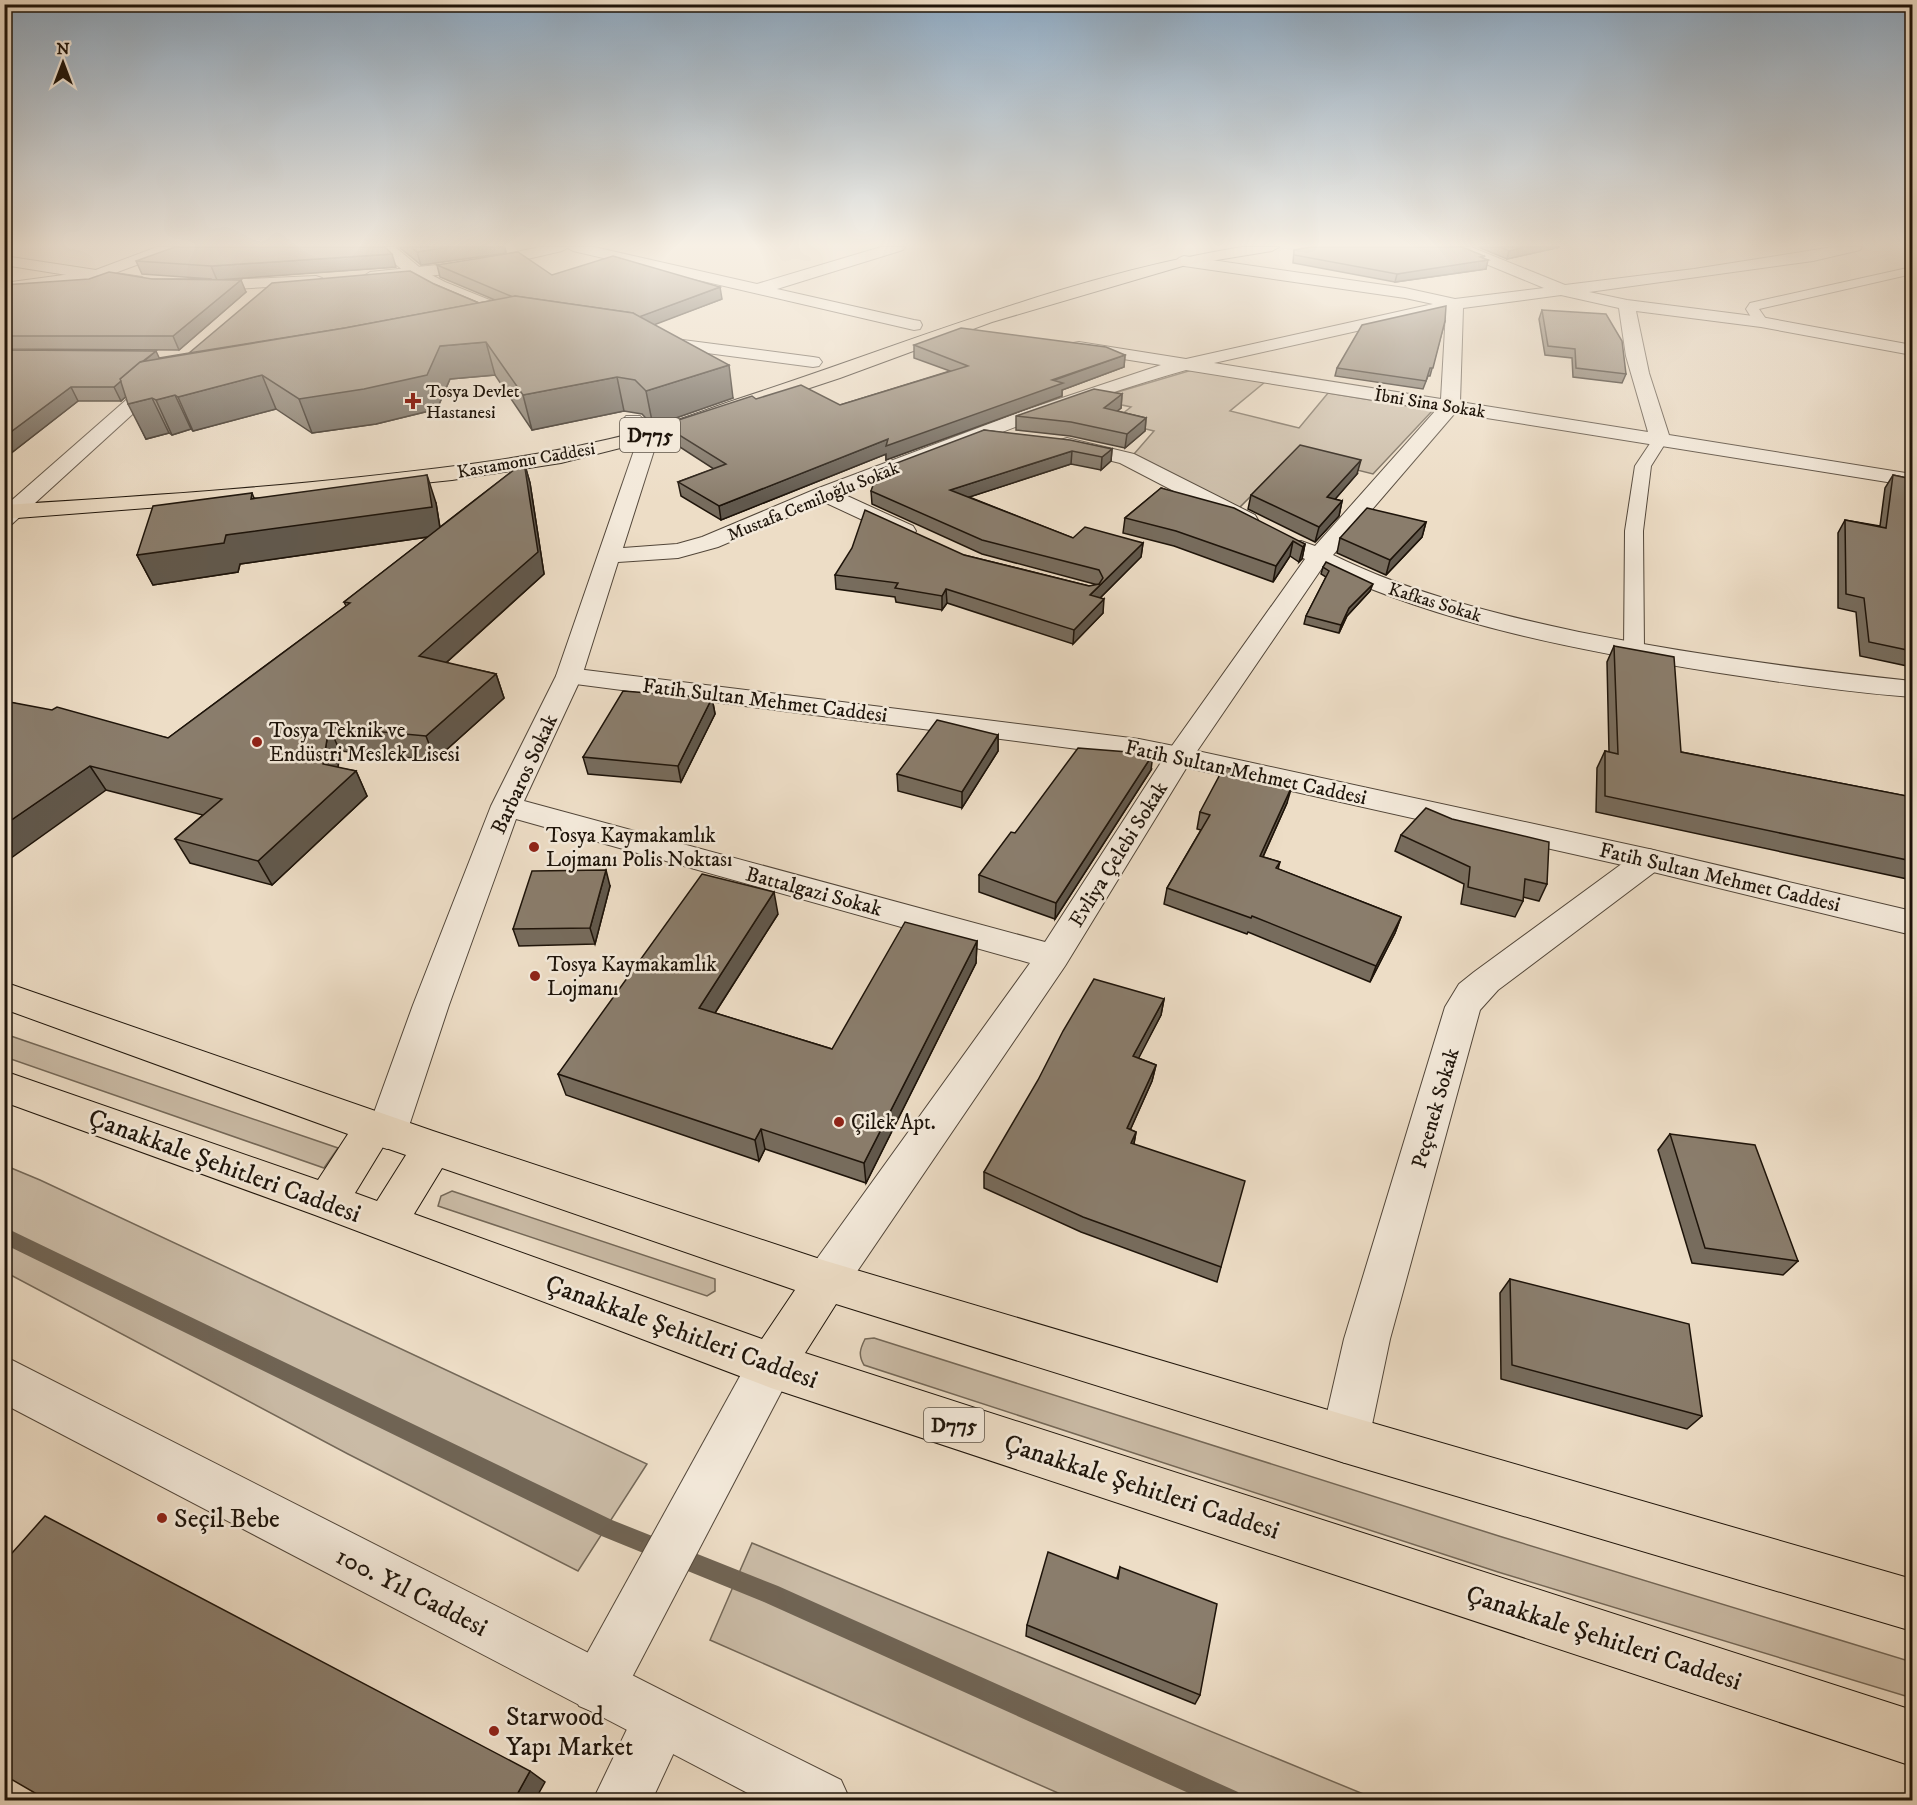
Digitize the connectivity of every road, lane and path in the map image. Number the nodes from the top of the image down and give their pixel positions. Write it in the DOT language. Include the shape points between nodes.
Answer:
graph roads {
  1 [pos="897,331"];
  2 [pos="947,331"];
  3 [pos="949,331"];
  4 [pos="1333,331"];
  5 [pos="1454,331"];
  6 [pos="1630,331"];
  7 [pos="1811,331"];
  8 [pos="988,336"];
  9 [pos="634,338"];
  10 [pos="1060,345"];
  11 [pos="1912,350"];
  12 [pos="813,362"];
  13 [pos="179,363"];
  14 [pos="1186,364"];
  15 [pos="184,382"];
  16 [pos="150,388"];
  17 [pos="723,391"];
  18 [pos="1450,406"];
  19 [pos="646,422"];
  20 [pos="984,435"];
  21 [pos="1660,439"];
  22 [pos="1912,480"];
  23 [pos="33,493"];
  24 [pos="824,494"];
  25 [pos="6,509"];
  26 [pos="926,540"];
  27 [pos="609,556"];
  28 [pos="1318,557"];
  29 [pos="1635,650"];
  30 [pos="569,676"];
  31 [pos="1912,689"];
  32 [pos="1179,756"];
  33 [pos="506,806"];
  34 [pos="1649,860"];
  35 [pos="1912,922"];
  36 [pos="1053,957"];
  37 [pos="4,995"];
  38 [pos="4,1086"];
  39 [pos="381,1129"];
  40 [pos="433,1148"];
  41 [pos="327,1201"];
  42 [pos="386,1222"];
  43 [pos="826,1281"];
  44 [pos="771,1365"];
  45 [pos="4,1379"];
  46 [pos="1345,1438"];
  47 [pos="1912,1605"];
  48 [pos="598,1687"];
  49 [pos="661,1720"];
  50 [pos="1912,1738"];
  51 [pos="622,1800"];
  52 [pos="821,1800"];
  1 -- 12 [label="main road"];
  2 -- 19 [label="main road, Kastamonu Caddesi / D775" via="834,374"];
  3 -- 8 [label="street"];
  4 -- 14 [label="street, Mustafa Cemiloğlu Sokak"];
  5 -- 18 [label="street"];
  6 -- 21 [label="street"];
  7 -- 11 [label="street"];
  9 -- 12 [label="street"];
  10 -- 14 [label="street, İbni Sina Sokak"];
  12 -- 17 [label="main road"];
  13 -- 16 [label="street"];
  14 -- 18 [label="street, İbni Sina Sokak"];
  14 -- 20 [label="street, Mustafa Cemiloğlu Sokak" via="1087,394"];
  15 -- 16 [label="street"];
  16 -- 23 [label="street"];
  18 -- 21 [label="street, İbni Sina Sokak"];
  18 -- 28 [label="street, Evliya Çelebi Sokak"];
  19 -- 23 [label="main road, Kastamonu Caddesi / D775" via="459,455 296,474"];
  19 -- 25 [label="main road, Kastamonu Caddesi / D775" via="561,457 452,474 291,491"];
  19 -- 27 [label="street, Barbaros Sokak"];
  20 -- 24 [label="street, Mustafa Cemiloğlu Sokak"];
  20 -- 28 [label="street, Kafkas Sokak" via="1037,440 1126,458"];
  21 -- 22 [label="street, İbni Sina Sokak"];
  21 -- 29 [label="lane" via="1643,466 1634,531"];
  23 -- 25 [label="street"];
  24 -- 26 [label="street"];
  24 -- 27 [label="street, Mustafa Cemiloğlu Sokak" via="710,542 678,551"];
  27 -- 30 [label="street, Barbaros Sokak"];
  28 -- 29 [label="street, Kafkas Sokak" via="1413,597 1528,628"];
  28 -- 32 [label="street, Evliya Çelebi Sokak"];
  29 -- 31 [label="street, Kafkas Sokak" via="1735,669"];
  30 -- 32 [label="street, Fatih Sultan Mehmet Caddesi"];
  30 -- 33 [label="street, Barbaros Sokak"];
  32 -- 34 [label="street, Fatih Sultan Mehmet Caddesi"];
  32 -- 36 [label="street, Evliya Çelebi Sokak"];
  33 -- 36 [label="street, Battalgazi Sokak"];
  33 -- 39 [label="street, Barbaros Sokak"];
  34 -- 35 [label="street, Fatih Sultan Mehmet Caddesi"];
  34 -- 46 [label="street, Peçenek Sokak" via="1486,981 1463,1007 1367,1339"];
  36 -- 43 [label="street, Evliya Çelebi Sokak"];
  37 -- 39 [label="main road"];
  38 -- 41 [label="main road, Çanakkale Şehitleri Caddesi / D775"];
  39 -- 40 [label="main road"];
  39 -- 41 [label="main road"];
  40 -- 42 [label="main road"];
  40 -- 43 [label="main road"];
  41 -- 42 [label="main road, Çanakkale Şehitleri Caddesi / D775"];
  42 -- 44 [label="main road, Çanakkale Şehitleri Caddesi / D775"];
  43 -- 44 [label="main road"];
  43 -- 46 [label="main road"];
  44 -- 48 [label="street"];
  44 -- 50 [label="main road, Çanakkale Şehitleri Caddesi / D775"];
  45 -- 48 [label="street, 100. Yıl Caddesi"];
  46 -- 47 [label="main road"];
  48 -- 49 [label="street, 100. Yıl Caddesi"];
  49 -- 51 [label="street"];
  49 -- 52 [label="street, 100. Yıl Caddesi"];
}
